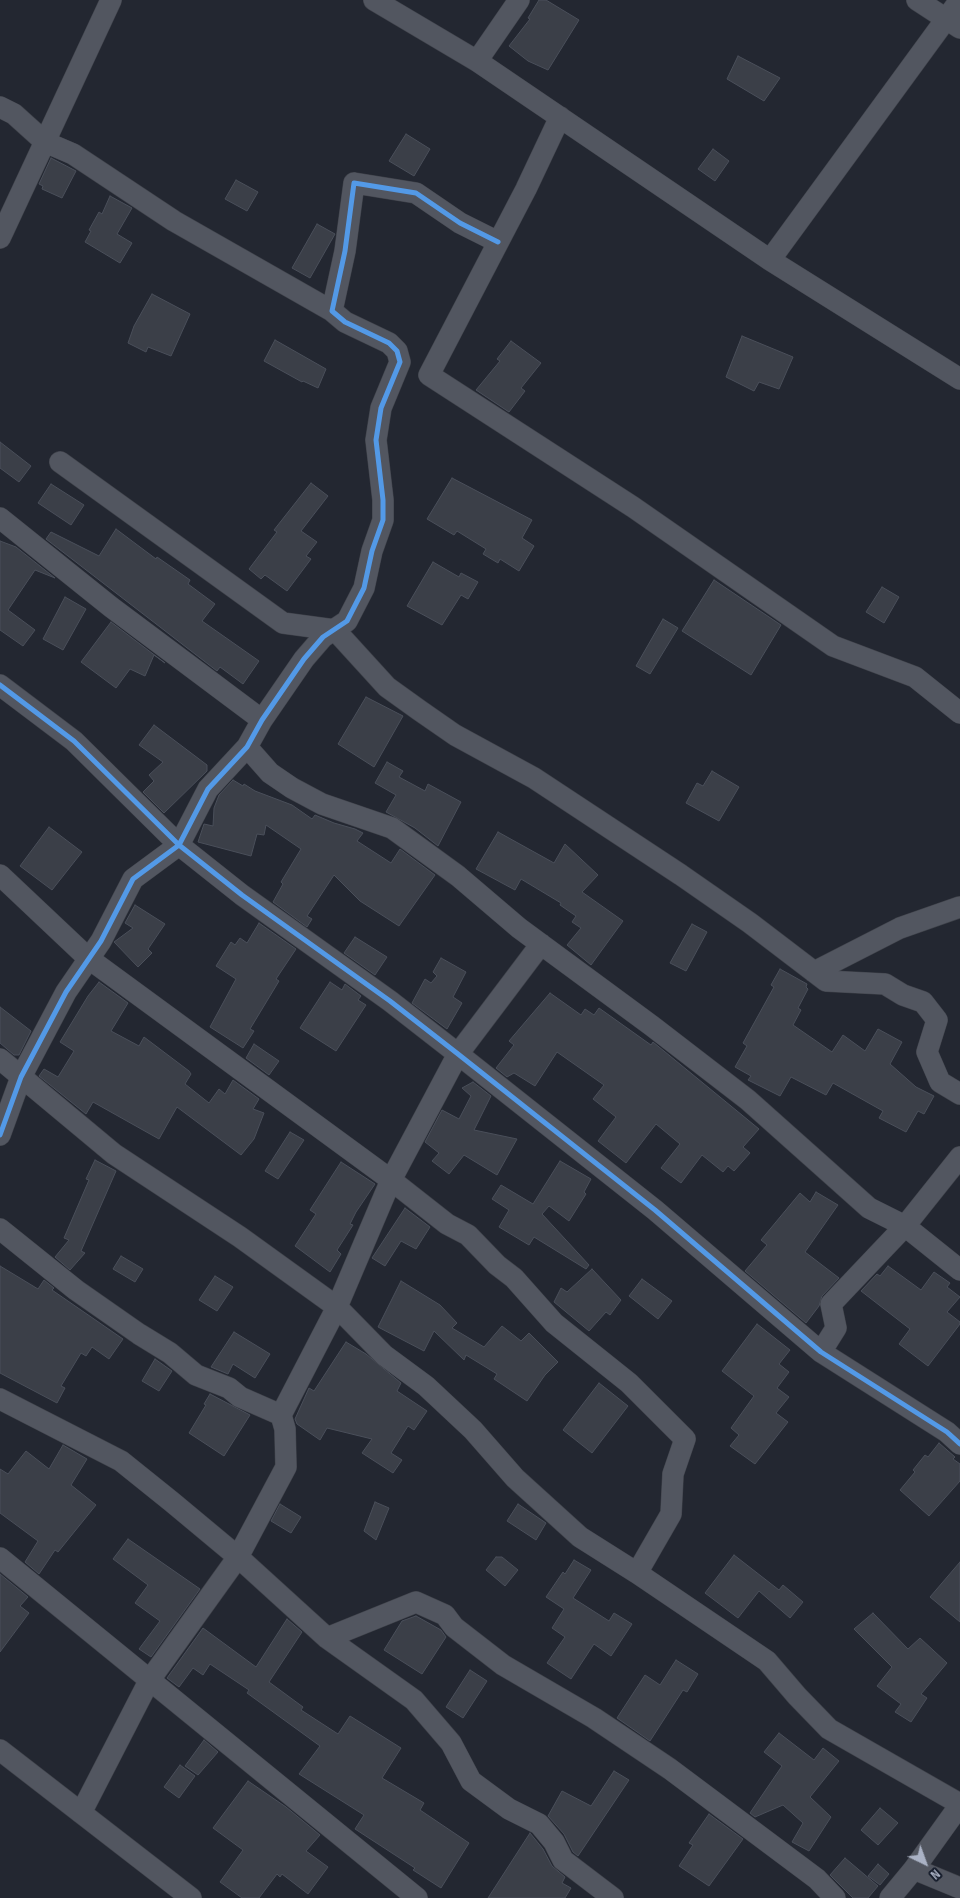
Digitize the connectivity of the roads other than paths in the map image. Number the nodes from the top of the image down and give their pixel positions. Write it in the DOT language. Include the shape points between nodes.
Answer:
graph roads {
  1 [pos="111,0"];
  2 [pos="374,0"];
  3 [pos="519,0"];
  4 [pos="917,0"];
  5 [pos="960,0"];
  6 [pos="953,24"];
  7 [pos="477,61"];
  8 [pos="0,107"];
  9 [pos="560,117"];
  10 [pos="45,142"];
  11 [pos="0,238"];
  12 [pos="498,242"];
  13 [pos="770,260"];
  14 [pos="332,312"];
  15 [pos="960,380"];
  16 [pos="60,462"];
  17 [pos="0,518"];
  18 [pos="335,630"];
  19 [pos="0,685"];
  20 [pos="960,713"];
  21 [pos="262,720"];
  22 [pos="247,748"];
  23 [pos="179,845"];
  24 [pos="0,875"];
  25 [pos="960,908"];
  26 [pos="541,944"];
  27 [pos="88,958"];
  28 [pos="814,972"];
  29 [pos="458,1054"];
  30 [pos="0,1059"];
  31 [pos="21,1077"];
  32 [pos="960,1094"];
  33 [pos="0,1135"];
  34 [pos="960,1158"];
  35 [pos="391,1180"];
  36 [pos="905,1226"];
  37 [pos="0,1229"];
  38 [pos="960,1270"];
  39 [pos="337,1307"];
  40 [pos="821,1352"];
  41 [pos="0,1399"];
  42 [pos="281,1415"];
  43 [pos="960,1444"];
  44 [pos="238,1557"];
  45 [pos="0,1558"];
  46 [pos="638,1573"];
  47 [pos="327,1638"];
  48 [pos="149,1681"];
  49 [pos="0,1750"];
  50 [pos="960,1805"];
  51 [pos="81,1813"];
  52 [pos="914,1869"];
  53 [pos="960,1888"];
  54 [pos="191,1898"];
  55 [pos="417,1898"];
  56 [pos="613,1898"];
  57 [pos="835,1898"];
  58 [pos="890,1898"];
  1 -- 10 [label="street"];
  2 -- 7 [label="street"];
  3 -- 7 [label="street"];
  4 -- 6 [label="street"];
  5 -- 6 [label="street"];
  6 -- 13 [label="street"];
  7 -- 9 [label="street"];
  8 -- 10 [label="street" via="14,114"];
  9 -- 12 [label="street"];
  9 -- 13 [label="street"];
  10 -- 11 [label="street"];
  10 -- 14 [label="street" via="73,154 174,221"];
  12 -- 14 [label="street" via="460,223 416,193 354,183 345,251"];
  12 -- 20 [label="street" via="429,375 633,507 833,646 916,678"];
  13 -- 15 [label="street"];
  14 -- 18 [label="street" via="345,322 389,343 397,351 400,362 380,408 376,440 384,500 383,520 364,588 347,622"];
  16 -- 18 [label="street" via="283,623"];
  17 -- 21 [label="street" via="111,607"];
  18 -- 21 [label="street" via="323,636 304,659"];
  18 -- 28 [label="street" via="387,687 419,710 455,735 534,778 681,875"];
  19 -- 23 [label="street" via="74,741"];
  21 -- 22 [label="street"];
  22 -- 23 [label="street" via="208,789"];
  22 -- 26 [label="street" via="270,773 292,788 322,804 392,828 458,876"];
  23 -- 27 [label="street" via="134,879 101,941"];
  23 -- 29 [label="street"];
  24 -- 27 [label="street"];
  25 -- 28 [label="street" via="900,928"];
  26 -- 29 [label="street"];
  26 -- 36 [label="street" via="748,1100 869,1208"];
  27 -- 31 [label="street"];
  27 -- 35 [label="street"];
  28 -- 32 [label="street" via="826,981 884,984 923,1002 937,1020 927,1052 940,1082"];
  29 -- 35 [label="street"];
  29 -- 40 [label="street" via="655,1210"];
  30 -- 31 [label="street"];
  31 -- 33 [label="street"];
  31 -- 39 [label="street" via="114,1154 240,1237"];
  34 -- 36 [label="street"];
  35 -- 39 [label="street"];
  35 -- 46 [label="street" via="447,1224 468,1235 514,1278 554,1323 629,1383 685,1439 673,1474 671,1514"];
  36 -- 38 [label="street"];
  36 -- 40 [label="street" via="831,1304 836,1328"];
  37 -- 42 [label="street" via="76,1290 196,1375"];
  39 -- 42 [label="street"];
  39 -- 46 [label="street" via="384,1356 426,1386 473,1430 515,1478 580,1537"];
  40 -- 43 [label="street" via="947,1432"];
  41 -- 44 [label="street" via="120,1461"];
  42 -- 44 [label="street" via="285,1429 286,1467"];
  44 -- 47 [label="street"];
  44 -- 48 [label="street"];
  45 -- 48 [label="street"];
  46 -- 50 [label="street" via="767,1661 829,1729"];
  47 -- 56 [label="street" via="414,1700 451,1743 471,1781 509,1809 539,1824 564,1860"];
  47 -- 57 [label="street" via="416,1602 445,1615 454,1627 503,1664 594,1718 670,1769 817,1879"];
  48 -- 51 [label="street"];
  48 -- 55 [label="street"];
  49 -- 51 [label="street"];
  50 -- 52 [label="street"];
  51 -- 54 [label="street"];
  52 -- 53 [label="street"];
  52 -- 58 [label="street"];
}
